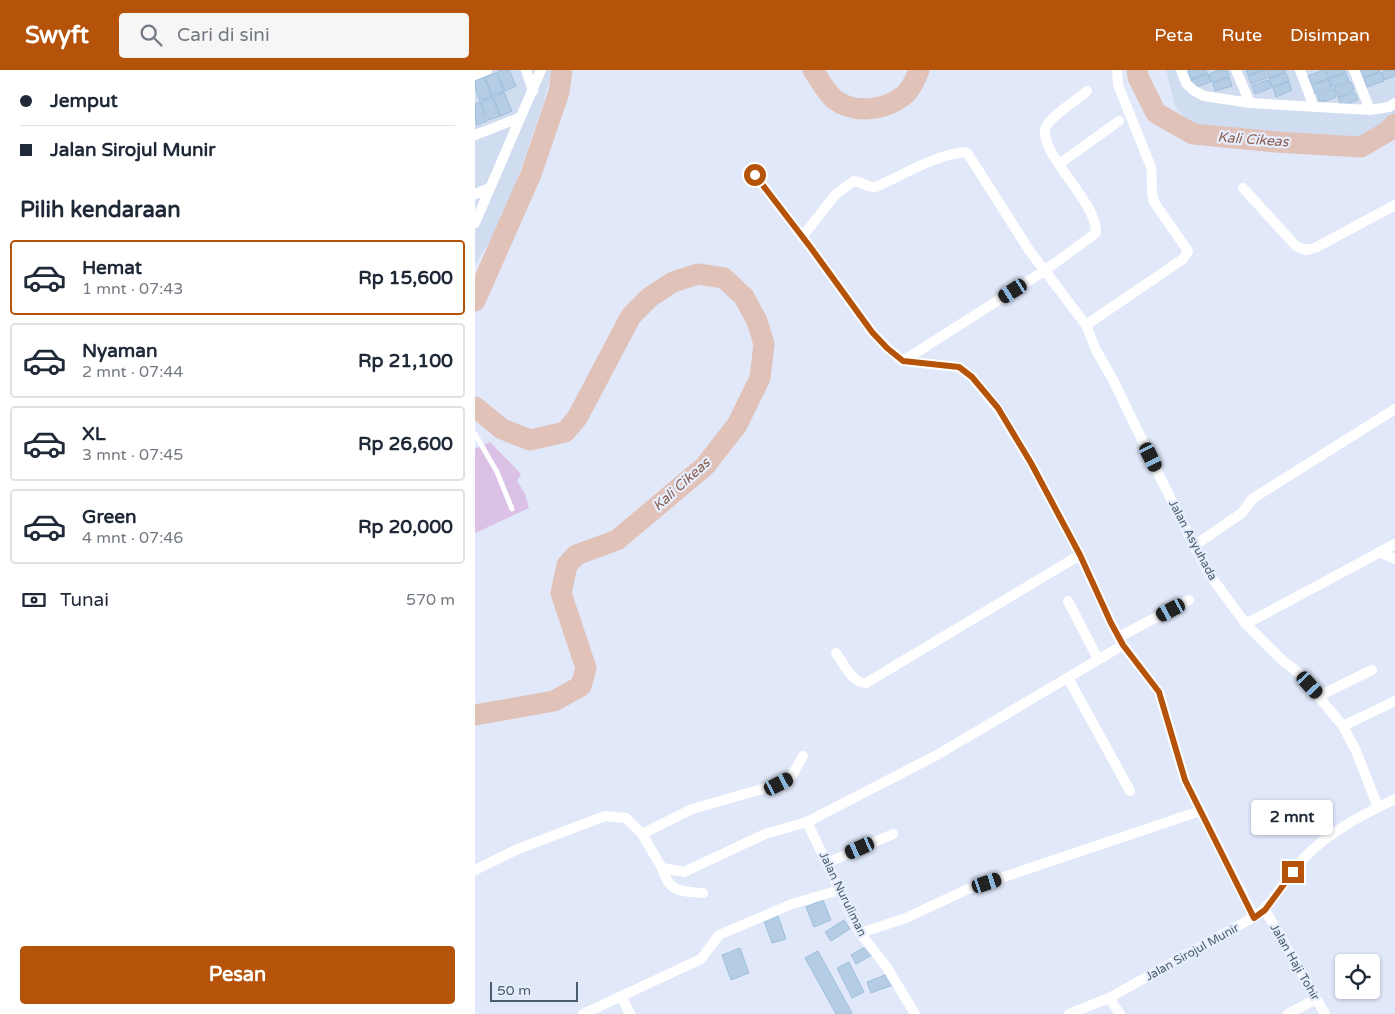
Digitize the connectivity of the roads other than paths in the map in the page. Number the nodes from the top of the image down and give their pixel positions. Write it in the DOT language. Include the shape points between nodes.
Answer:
graph roads {
  1 [pos="487,70"];
  2 [pos="526,70"];
  3 [pos="541,70"];
  4 [pos="1117,70"];
  5 [pos="1181,70"];
  6 [pos="1236,70"];
  7 [pos="1300,70"];
  8 [pos="1354,70"];
  9 [pos="475,75"];
  10 [pos="533,91"];
  11 [pos="1087,91"];
  12 [pos="1250,103"];
  13 [pos="1395,103"];
  14 [pos="1314,108"];
  15 [pos="1370,110"];
  16 [pos="519,118"];
  17 [pos="1119,121"];
  18 [pos="475,135"];
  19 [pos="1059,164"];
  20 [pos="755,175"];
  21 [pos="490,188"];
  22 [pos="1243,188"];
  23 [pos="475,194"];
  24 [pos="1395,205"];
  25 [pos="475,222"];
  26 [pos="802,236"];
  27 [pos="1044,271"];
  28 [pos="1086,324"];
  29 [pos="903,361"];
  30 [pos="1395,409"];
  31 [pos="475,434"];
  32 [pos="512,509"];
  33 [pos="1395,544"];
  34 [pos="1195,545"];
  35 [pos="1379,552"];
  36 [pos="1080,555"];
  37 [pos="1395,559"];
  38 [pos="1189,600"];
  39 [pos="1068,601"];
  40 [pos="1246,624"];
  41 [pos="1121,641"];
  42 [pos="837,653"];
  43 [pos="1098,659"];
  44 [pos="1372,670"];
  45 [pos="1068,678"];
  46 [pos="1319,696"];
  47 [pos="1395,701"];
  48 [pos="1343,726"];
  49 [pos="803,756"];
  50 [pos="1130,791"];
  51 [pos="1395,799"];
  52 [pos="1377,808"];
  53 [pos="1200,811"];
  54 [pos="807,822"];
  55 [pos="642,834"];
  56 [pos="893,834"];
  57 [pos="827,863"];
  58 [pos="662,868"];
  59 [pos="475,870"];
  60 [pos="839,890"];
  61 [pos="703,894"];
  62 [pos="1265,910"];
  63 [pos="1254,918"];
  64 [pos="860,934"];
  65 [pos="621,996"];
  66 [pos="1109,998"];
  67 [pos="1316,999"];
  68 [pos="583,1014"];
  69 [pos="630,1014"];
  70 [pos="915,1014"];
  71 [pos="1069,1014"];
  72 [pos="1120,1014"];
  73 [pos="1288,1014"];
  74 [pos="1325,1014"];
  1 -- 9 [label="street"];
  2 -- 10 [label="street"];
  3 -- 10 [label="street"];
  4 -- 28 [label="street" via="1118,85 1151,167 1154,202 1188,251 1183,259"];
  5 -- 12 [label="street" via="1186,83 1204,96"];
  6 -- 12 [label="street"];
  7 -- 14 [label="street"];
  8 -- 15 [label="street"];
  10 -- 16 [label="street"];
  11 -- 19 [label="street" via="1046,126 1045,137"];
  12 -- 14 [label="street"];
  13 -- 15 [label="street"];
  14 -- 15 [label="street"];
  16 -- 18 [label="street"];
  16 -- 21 [label="street"];
  17 -- 19 [label="street"];
  19 -- 27 [label="street" via="1095,221 1096,233"];
  20 -- 26 [label="street"];
  21 -- 23 [label="street"];
  21 -- 25 [label="street"];
  22 -- 24 [label="street" via="1296,246 1306,250"];
  26 -- 27 [label="street, Jalan Asyuhada" via="836,194 854,181 876,187 941,157 965,152"];
  26 -- 29 [label="street" via="872,332"];
  27 -- 28 [label="street, Jalan Asyuhada"];
  27 -- 29 [label="street"];
  28 -- 34 [label="street, Jalan Asyuhada" via="1096,350"];
  29 -- 36 [label="street" via="959,367 972,377 998,408"];
  30 -- 34 [label="street" via="1252,499 1242,513"];
  31 -- 32 [label="lane" via="497,472"];
  33 -- 35 [label="street"];
  34 -- 40 [label="street, Jalan Asyuhada" via="1209,574"];
  35 -- 37 [label="street"];
  35 -- 40 [label="street"];
  36 -- 41 [label="street"];
  36 -- 42 [label="street" via="866,684 855,680"];
  38 -- 41 [label="street"];
  39 -- 43 [label="street"];
  40 -- 46 [label="street, Jalan Asyuhada"];
  41 -- 43 [label="street"];
  41 -- 53 [label="street" via="1159,692 1185,780"];
  43 -- 45 [label="street"];
  44 -- 46 [label="street"];
  45 -- 50 [label="street"];
  45 -- 54 [label="street" via="937,755"];
  46 -- 48 [label="street, Jalan Asyuhada"];
  47 -- 48 [label="street"];
  48 -- 52 [label="street, Jalan Asyuhada" via="1357,751"];
  49 -- 55 [label="street" via="790,779 692,809"];
  51 -- 52 [label="street, Jalan Sirojul Munir"];
  52 -- 62 [label="street, Jalan Sirojul Munir" via="1332,834 1303,859"];
  53 -- 63 [label="street"];
  53 -- 64 [label="street" via="968,889 906,918"];
  54 -- 57 [label="street, Jalan Nuruliman"];
  54 -- 58 [label="street" via="765,834 684,872"];
  55 -- 58 [label="street"];
  55 -- 59 [label="street" via="626,818 605,816 518,849"];
  56 -- 57 [label="street"];
  57 -- 60 [label="street, Jalan Nuruliman"];
  58 -- 61 [label="street" via="672,888"];
  60 -- 64 [label="street, Jalan Nuruliman"];
  60 -- 65 [label="street" via="793,904 719,934 701,959"];
  62 -- 63 [label="street, Jalan Sirojul Munir"];
  62 -- 67 [label="street, Jalan Haji Tohir"];
  63 -- 66 [label="street, Jalan Sirojul Munir"];
  64 -- 70 [label="street, Jalan Nuruliman" via="886,966"];
  65 -- 68 [label="street"];
  65 -- 69 [label="street"];
  66 -- 71 [label="street, Jalan Sirojul Munir"];
  66 -- 72 [label="street"];
  67 -- 73 [label="street"];
  67 -- 74 [label="street, Jalan Haji Tohir"];
}
